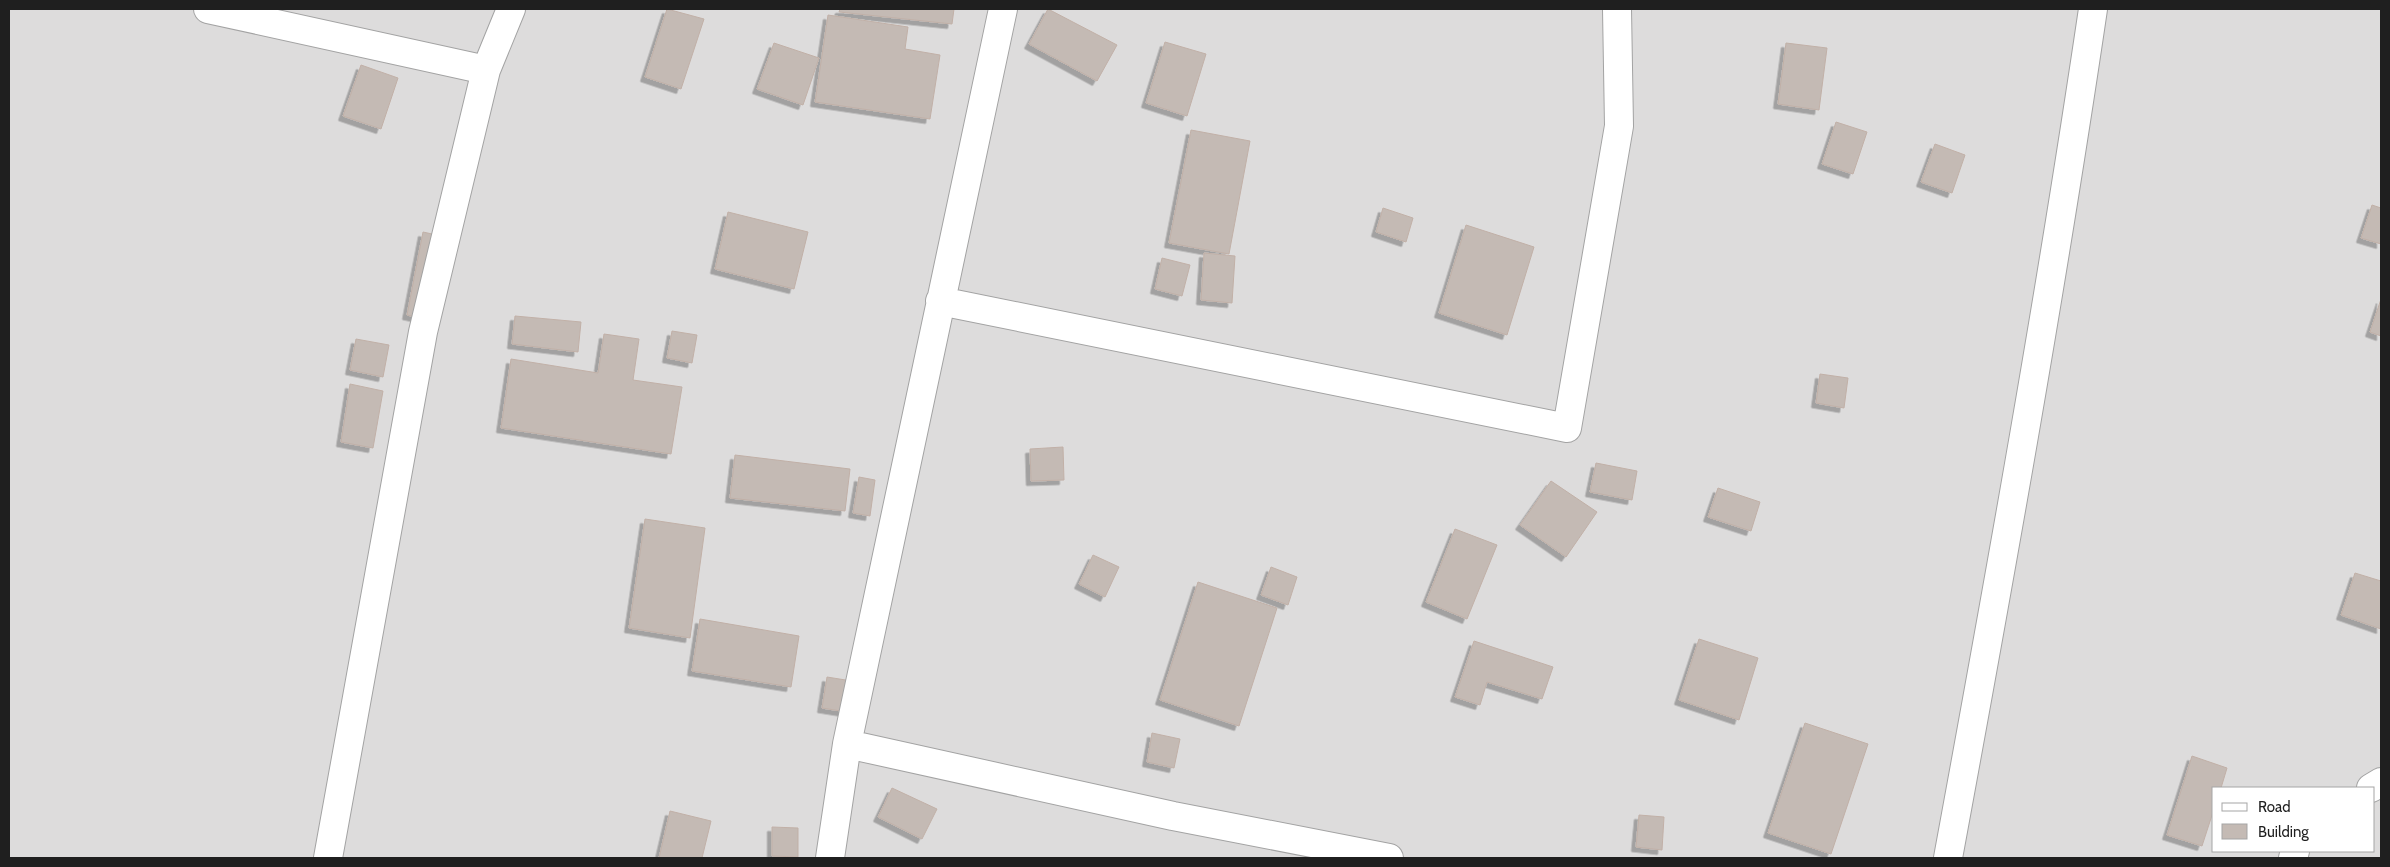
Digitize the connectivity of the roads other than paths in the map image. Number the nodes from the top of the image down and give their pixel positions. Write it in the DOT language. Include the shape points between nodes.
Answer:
graph roads {
  1 [pos="208,9"];
  2 [pos="511,9"];
  3 [pos="1003,9"];
  4 [pos="1618,9"];
  5 [pos="2093,9"];
  6 [pos="486,70"];
  7 [pos="940,301"];
  8 [pos="847,744"];
  9 [pos="328,858"];
  10 [pos="830,858"];
  11 [pos="1390,858"];
  12 [pos="1948,858"];
  1 -- 6 [label="street"];
  2 -- 6 [label="street"];
  3 -- 7 [label="street"];
  4 -- 7 [label="street" via="1619,126 1567,428"];
  5 -- 12 [label="street" via="2024,444"];
  6 -- 9 [label="street" via="423,332"];
  7 -- 8 [label="street"];
  8 -- 10 [label="street"];
  8 -- 11 [label="street" via="1173,816"];
}
